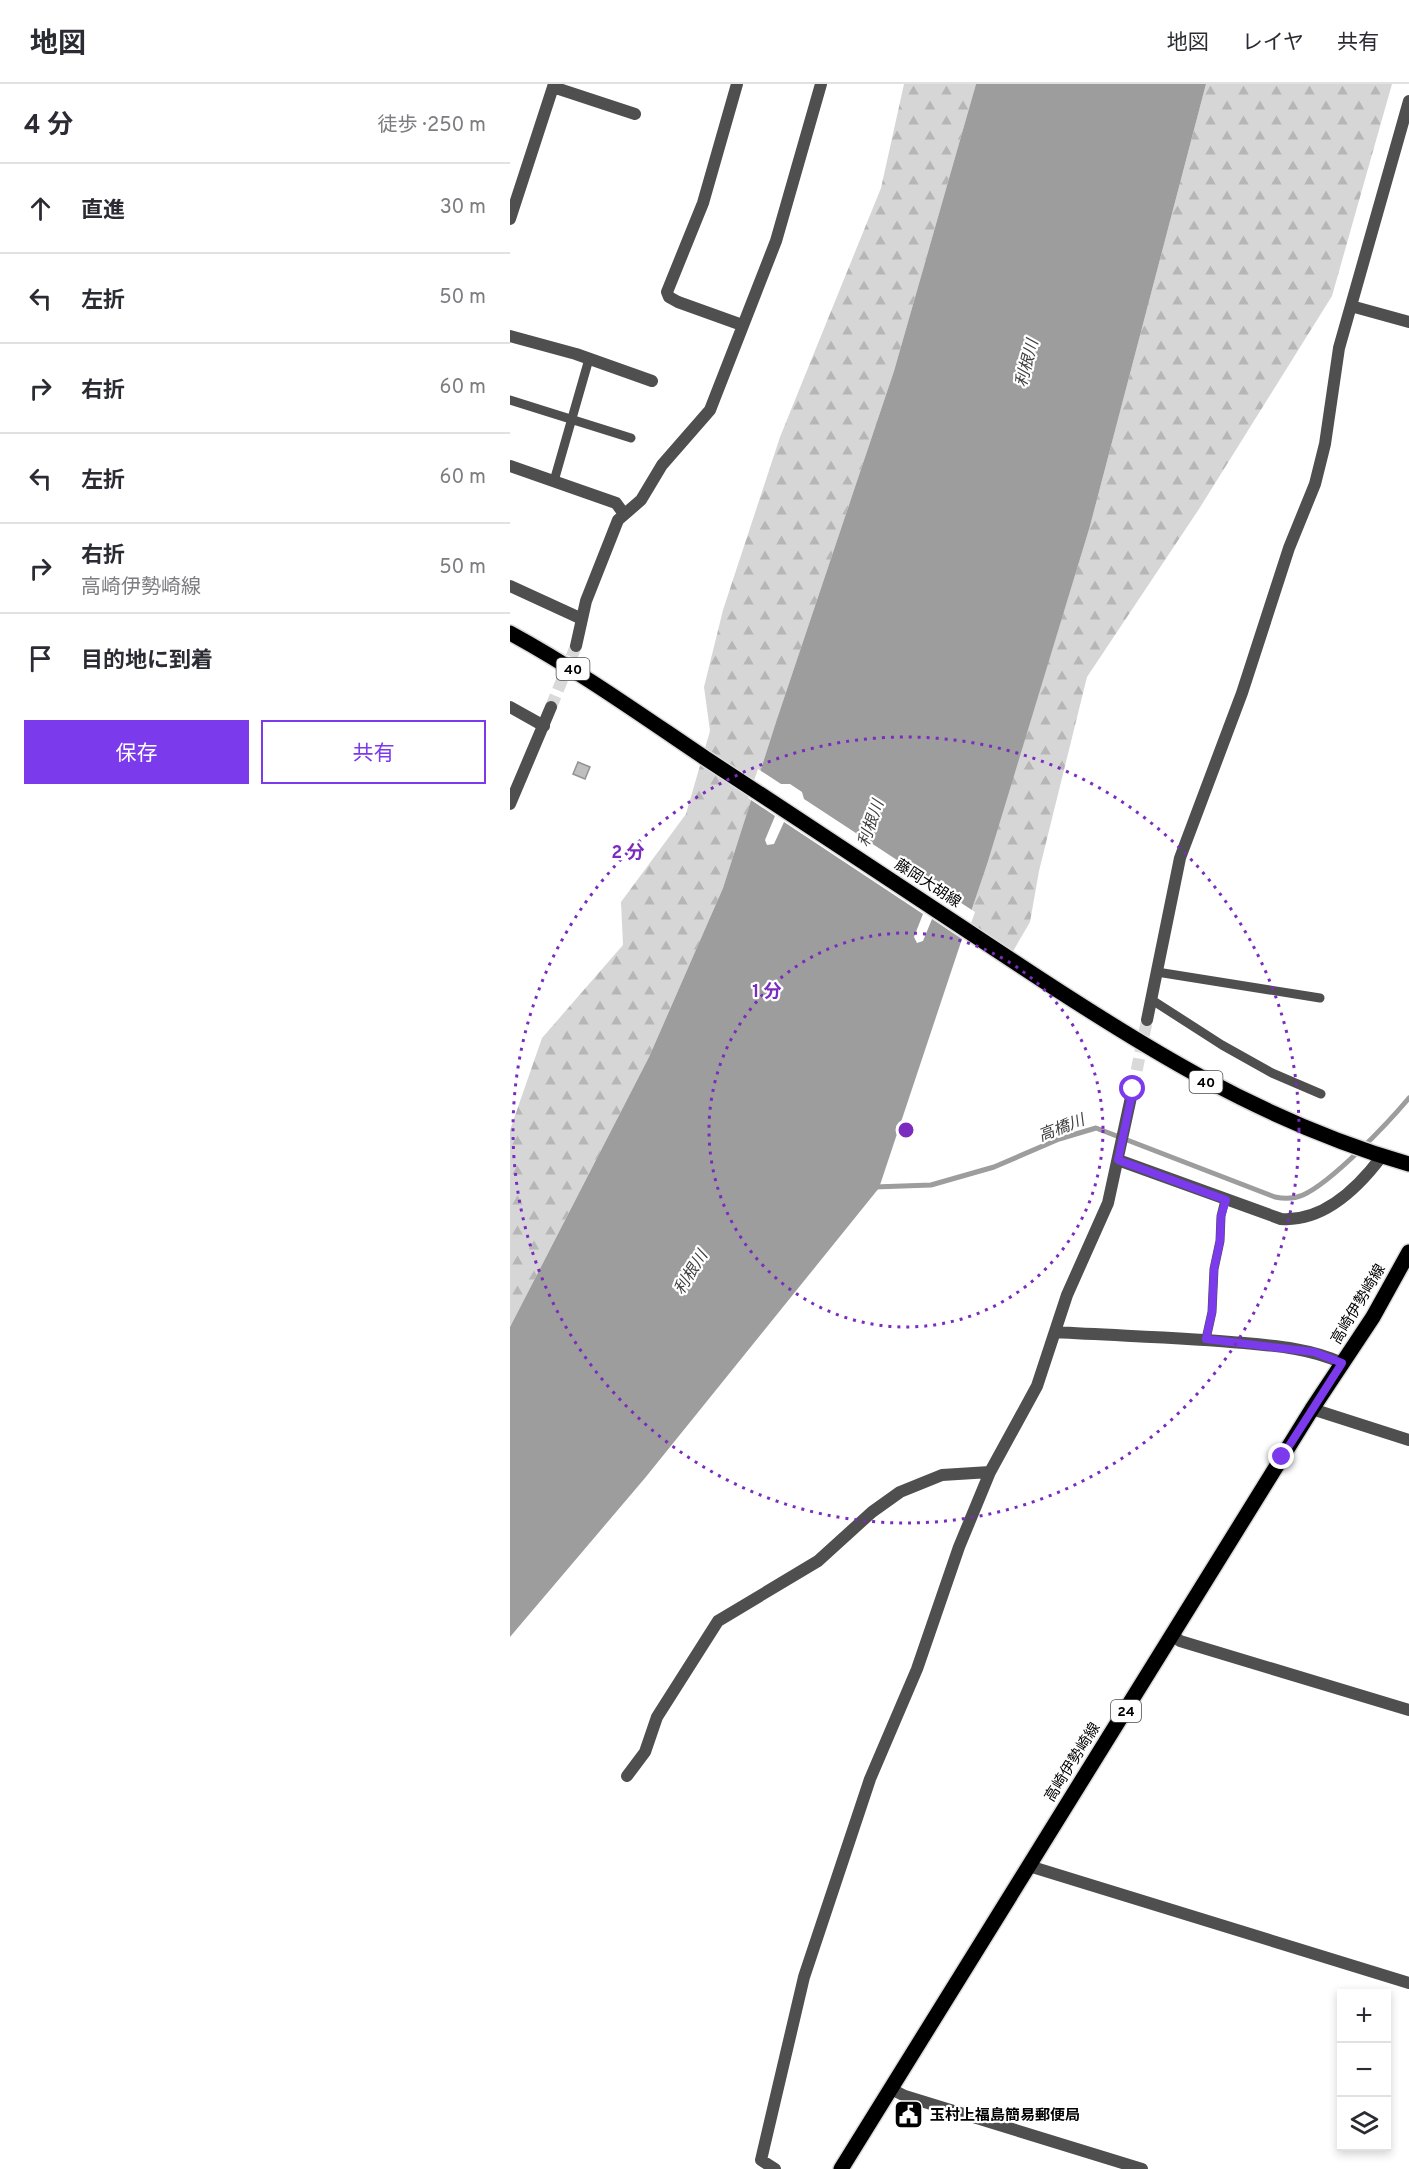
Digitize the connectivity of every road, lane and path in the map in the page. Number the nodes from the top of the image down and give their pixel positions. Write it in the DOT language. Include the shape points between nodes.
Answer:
graph roads {
  1 [pos="737,84"];
  2 [pos="821,84"];
  3 [pos="553,85"];
  4 [pos="1409,100"];
  5 [pos="636,114"];
  6 [pos="510,219"];
  7 [pos="1351,306"];
  8 [pos="1409,322"];
  9 [pos="742,326"];
  10 [pos="510,336"];
  11 [pos="589,359"];
  12 [pos="652,381"];
  13 [pos="510,400"];
  14 [pos="573,419"];
  15 [pos="631,438"];
  16 [pos="510,466"];
  17 [pos="554,481"];
  18 [pos="624,514"];
  19 [pos="510,586"];
  20 [pos="582,619"];
  21 [pos="510,633"];
  22 [pos="576,646"];
  23 [pos="510,706"];
  24 [pos="551,707"];
  25 [pos="544,726"];
  26 [pos="510,804"];
  27 [pos="1157,972"];
  28 [pos="1320,998"];
  29 [pos="1152,1000"];
  30 [pos="1148,1020"];
  31 [pos="1133,1089"];
  32 [pos="1320,1094"];
  33 [pos="1378,1156"];
  34 [pos="1118,1160"];
  35 [pos="1409,1164"];
  36 [pos="1226,1200"];
  37 [pos="1409,1252"];
  38 [pos="1056,1332"];
  39 [pos="1206,1339"];
  40 [pos="1342,1363"];
  41 [pos="1312,1409"];
  42 [pos="1409,1440"];
  43 [pos="990,1472"];
  44 [pos="1173,1635"];
  45 [pos="1409,1710"];
  46 [pos="627,1776"];
  47 [pos="1029,1866"];
  48 [pos="1409,1983"];
  49 [pos="891,2089"];
  50 [pos="760,2165"];
  51 [pos="774,2169"];
  52 [pos="841,2169"];
  53 [pos="1142,2169"];
  1 -- 9 [label="street" via="703,203 667,292 678,302"];
  2 -- 9 [label="street" via="776,241"];
  3 -- 5 [label="street"];
  3 -- 6 [label="street"];
  4 -- 7 [label="street"];
  7 -- 8 [label="street"];
  7 -- 27 [label="street" via="1339,348 1315,484 1180,858"];
  9 -- 18 [label="street" via="710,410 662,465 641,500"];
  10 -- 11 [label="street"];
  11 -- 12 [label="street"];
  11 -- 14 [label="lane"];
  13 -- 14 [label="lane"];
  14 -- 15 [label="lane"];
  14 -- 17 [label="lane"];
  16 -- 17 [label="street"];
  17 -- 18 [label="street" via="616,504"];
  18 -- 20 [label="street" via="613,530"];
  19 -- 20 [label="street"];
  20 -- 22 [label="street"];
  21 -- 33 [label="main road, 藤岡大胡線 / 40" via="551,656 1082,1006 1215,1087"];
  23 -- 25 [label="street"];
  24 -- 25 [label="street"];
  25 -- 26 [label="street"];
  27 -- 28 [label="lane"];
  27 -- 29 [label="street"];
  29 -- 30 [label="street"];
  29 -- 32 [label="lane" via="1280,1078"];
  31 -- 34 [label="street"];
  33 -- 35 [label="main road, 40"];
  33 -- 36 [label="street" via="1352,1188 1308,1217 1281,1219"];
  34 -- 36 [label="street"];
  34 -- 38 [label="street" via="1108,1203 1067,1295"];
  36 -- 39 [label="lane"];
  37 -- 40 [label="main road, 高崎伊勢崎線 / 24"];
  38 -- 39 [label="street"];
  38 -- 43 [label="street" via="1036,1386"];
  39 -- 40 [label="street" via="1314,1352"];
  40 -- 41 [label="main road, 高崎伊勢崎線 / 24"];
  41 -- 42 [label="street"];
  41 -- 44 [label="main road, 高崎伊勢崎線 / 24"];
  43 -- 46 [label="street" via="942,1475 900,1492 818,1561 718,1621 657,1717 645,1752"];
  43 -- 50 [label="street" via="917,1669 870,1779 804,1977"];
  44 -- 45 [label="street" via="1180,1641"];
  44 -- 47 [label="main road, 高崎伊勢崎線 / 24"];
  47 -- 48 [label="street"];
  47 -- 49 [label="main road, 高崎伊勢崎線 / 24"];
  49 -- 52 [label="main road, 高崎伊勢崎線 / 24"];
  49 -- 53 [label="street"];
  50 -- 51 [label="street"];
}
